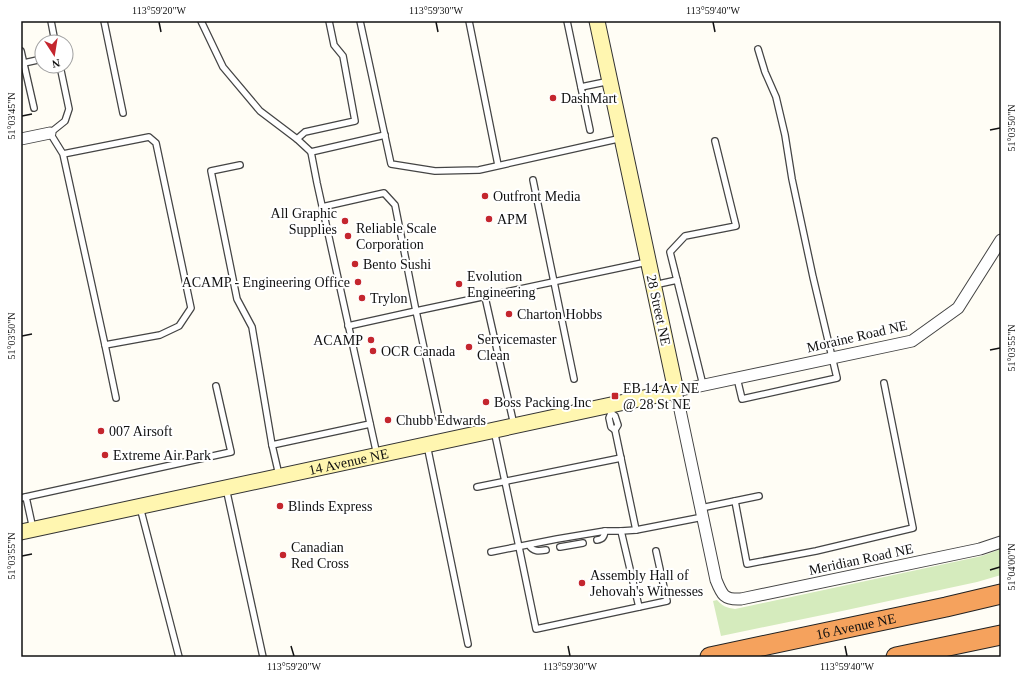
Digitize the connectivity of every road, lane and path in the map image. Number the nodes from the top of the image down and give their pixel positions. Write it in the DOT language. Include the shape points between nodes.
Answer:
graph roads {
  1 [pos="51,21"];
  2 [pos="104,21"];
  3 [pos="201,21"];
  4 [pos="329,21"];
  5 [pos="360,21"];
  6 [pos="469,21"];
  7 [pos="567,21"];
  8 [pos="597,21"];
  9 [pos="53,34"];
  10 [pos="758,49"];
  11 [pos="21,50"];
  12 [pos="34,61"];
  13 [pos="24,63"];
  14 [pos="62,74"];
  15 [pos="610,81"];
  16 [pos="581,87"];
  17 [pos="34,108"];
  18 [pos="123,113"];
  19 [pos="590,130"];
  20 [pos="50,133"];
  21 [pos="385,135"];
  22 [pos="622,138"];
  23 [pos="21,139"];
  24 [pos="297,139"];
  25 [pos="715,141"];
  26 [pos="311,152"];
  27 [pos="63,154"];
  28 [pos="240,165"];
  29 [pos="498,165"];
  30 [pos="533,180"];
  31 [pos="322,207"];
  32 [pos="1001,240"];
  33 [pos="649,262"];
  34 [pos="677,280"];
  35 [pos="554,282"];
  36 [pos="654,285"];
  37 [pos="485,297"];
  38 [pos="416,311"];
  39 [pos="348,326"];
  40 [pos="105,345"];
  41 [pos="832,358"];
  42 [pos="574,378"];
  43 [pos="737,378"];
  44 [pos="884,383"];
  45 [pos="703,385"];
  46 [pos="216,386"];
  47 [pos="676,391"];
  48 [pos="116,398"];
  49 [pos="610,409"];
  50 [pos="439,418"];
  51 [pos="370,424"];
  52 [pos="514,426"];
  53 [pos="494,430"];
  54 [pos="272,444"];
  55 [pos="427,445"];
  56 [pos="377,455"];
  57 [pos="621,458"];
  58 [pos="280,476"];
  59 [pos="505,482"];
  60 [pos="477,487"];
  61 [pos="226,488"];
  62 [pos="759,496"];
  63 [pos="23,497"];
  64 [pos="735,501"];
  65 [pos="140,506"];
  66 [pos="702,512"];
  67 [pos="636,530"];
  68 [pos="27,531"];
  69 [pos="605,531"];
  70 [pos="621,531"];
  71 [pos="597,540"];
  72 [pos="1001,542"];
  73 [pos="583,543"];
  74 [pos="530,545"];
  75 [pos="519,547"];
  76 [pos="560,547"];
  77 [pos="546,550"];
  78 [pos="656,551"];
  79 [pos="491,552"];
  80 [pos="1001,583"];
  81 [pos="1001,594"];
  82 [pos="726,598"];
  83 [pos="639,607"];
  84 [pos="946,607"];
  85 [pos="1001,636"];
  86 [pos="468,644"];
  87 [pos="179,657"];
  88 [pos="263,657"];
  89 [pos="710,657"];
  90 [pos="896,657"];
  1 -- 9 [label="lane"];
  2 -- 18 [label="lane"];
  3 -- 24 [label="lane" via="223,67 260,111"];
  4 -- 24 [label="lane" via="334,46 344,56 355,121 305,132"];
  5 -- 21 [label="lane"];
  6 -- 29 [label="lane"];
  7 -- 16 [label="lane"];
  8 -- 15 [label="street, 28 Street NE"];
  10 -- 41 [label="lane" via="776,97"];
  11 -- 13 [label="lane"];
  12 -- 13 [label="lane"];
  13 -- 17 [label="lane"];
  14 -- 20 [label="lane" via="69,109 65,121"];
  15 -- 16 [label="lane"];
  15 -- 22 [label="street, 28 Street NE"];
  16 -- 19 [label="lane"];
  20 -- 23 [label="street"];
  20 -- 27 [label="lane"];
  21 -- 26 [label="lane"];
  21 -- 29 [label="lane" via="391,164 434,172 479,170"];
  22 -- 29 [label="lane"];
  22 -- 33 [label="street, 28 Street NE"];
  24 -- 26 [label="lane"];
  25 -- 34 [label="lane" via="736,226 685,236 670,252"];
  26 -- 31 [label="lane"];
  27 -- 40 [label="lane"];
  27 -- 40 [label="lane" via="149,137 156,144 191,308 180,326 160,335"];
  28 -- 54 [label="lane" via="211,172 237,299 252,327"];
  30 -- 35 [label="lane"];
  31 -- 38 [label="lane" via="384,193 392,201 395,205"];
  31 -- 39 [label="lane"];
  32 -- 41 [label="street, Moraine Road NE" via="958,308 912,341"];
  33 -- 35 [label="lane"];
  33 -- 36 [label="street, 28 Street NE"];
  34 -- 36 [label="lane"];
  34 -- 45 [label="lane"];
  35 -- 37 [label="lane"];
  35 -- 42 [label="lane"];
  36 -- 47 [label="street, 28 Street NE"];
  37 -- 38 [label="lane"];
  37 -- 52 [label="lane"];
  38 -- 39 [label="lane"];
  38 -- 50 [label="lane"];
  39 -- 51 [label="lane"];
  40 -- 48 [label="lane"];
  41 -- 43 [label="street, Moraine Road NE"];
  41 -- 43 [label="lane" via="837,378 742,399"];
  43 -- 45 [label="street, Moraine Road NE"];
  44 -- 64 [label="lane" via="913,528 747,564"];
  45 -- 47 [label="street, Moraine Road NE"];
  46 -- 63 [label="lane" via="231,452"];
  47 -- 49 [label="street, 14 Avenue NE"];
  47 -- 66 [label="street, 28 Street NE"];
  49 -- 52 [label="street, 14 Avenue NE"];
  49 -- 57 [label="lane" via="611,427 615,430"];
  51 -- 54 [label="lane"];
  51 -- 56 [label="lane"];
  52 -- 53 [label="street, 14 Avenue NE"];
  53 -- 55 [label="street, 14 Avenue NE"];
  53 -- 59 [label="lane"];
  54 -- 58 [label="lane"];
  55 -- 56 [label="street, 14 Avenue NE"];
  55 -- 86 [label="lane"];
  56 -- 58 [label="street, 14 Avenue NE"];
  57 -- 59 [label="lane"];
  57 -- 67 [label="lane"];
  58 -- 61 [label="street, 14 Avenue NE"];
  59 -- 60 [label="lane"];
  59 -- 75 [label="lane"];
  61 -- 65 [label="street, 14 Avenue NE"];
  61 -- 88 [label="lane"];
  62 -- 64 [label="lane"];
  63 -- 68 [label="lane"];
  64 -- 66 [label="lane"];
  65 -- 68 [label="street, 14 Avenue NE"];
  65 -- 87 [label="lane"];
  66 -- 67 [label="lane"];
  66 -- 82 [label="street, 28 Street NE" via="716,580"];
  67 -- 70 [label="lane"];
  69 -- 70 [label="lane"];
  69 -- 71 [label="lane" via="602,539"];
  69 -- 74 [label="lane"];
  70 -- 83 [label="lane"];
  72 -- 82 [label="street, Meridian Road NE" via="980,549 741,599"];
  73 -- 76 [label="lane"];
  74 -- 75 [label="lane"];
  74 -- 77 [label="lane" via="534,550"];
  75 -- 79 [label="lane"];
  75 -- 83 [label="lane" via="536,629"];
  78 -- 83 [label="lane" via="667,601"];
  80 -- 84 [label="highway" via="970,593"];
  81 -- 84 [label="highway, 16 Avenue NE"];
  84 -- 89 [label="highway, 16 Avenue NE"];
  85 -- 90 [label="highway"];
}
